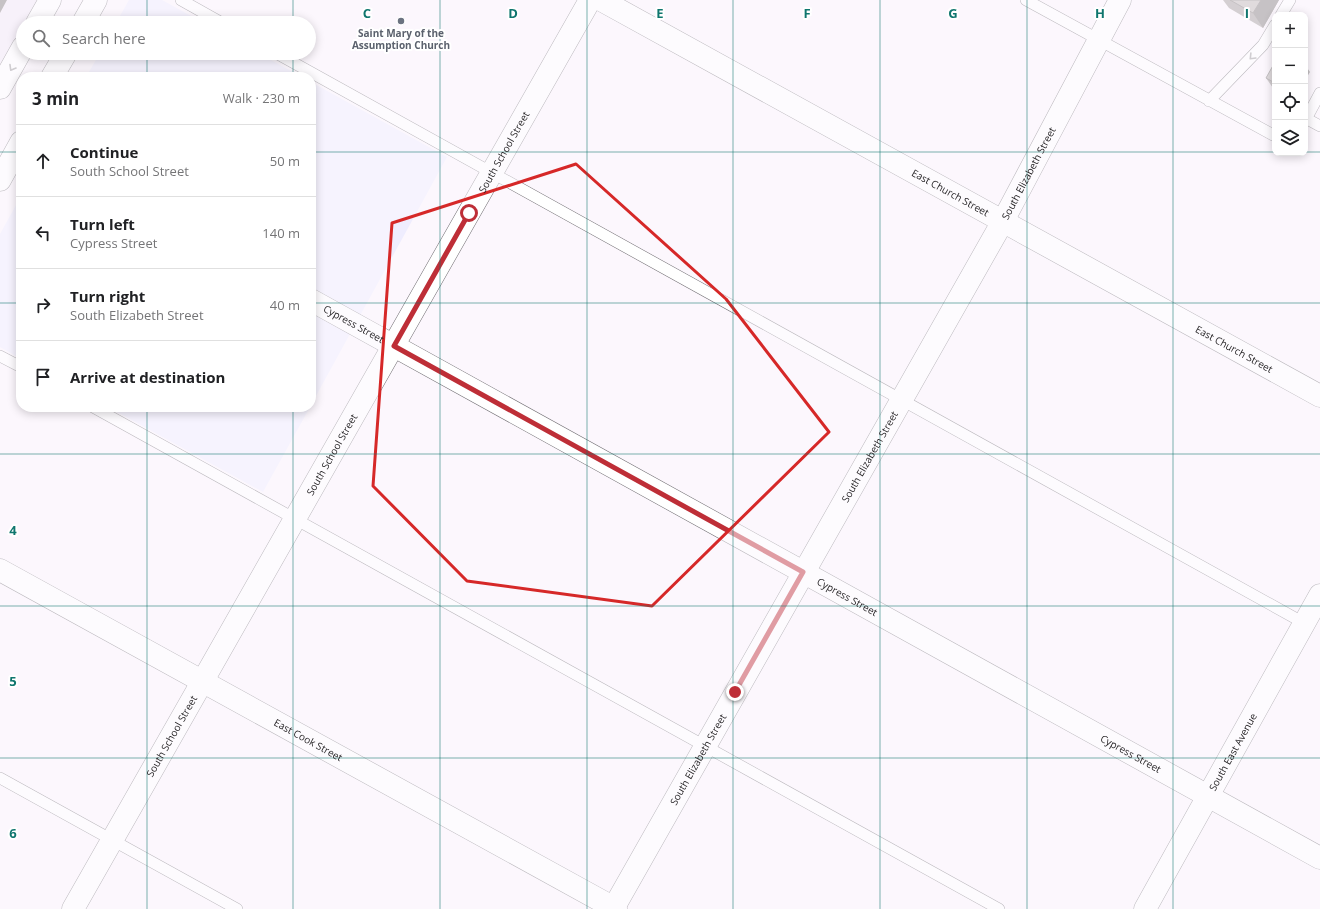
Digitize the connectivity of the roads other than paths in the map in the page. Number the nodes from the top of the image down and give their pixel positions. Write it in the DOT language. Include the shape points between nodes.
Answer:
graph roads {
  1 [pos="50,0"];
  2 [pos="96,0"];
  3 [pos="181,0"];
  4 [pos="590,0"];
  5 [pos="602,0"];
  6 [pos="1026,0"];
  7 [pos="1120,0"];
  8 [pos="1290,0"];
  9 [pos="1283,12"];
  10 [pos="41,16"];
  11 [pos="87,16"];
  12 [pos="210,16"];
  13 [pos="1272,30"];
  14 [pos="1099,40"];
  15 [pos="16,60"];
  16 [pos="62,60"];
  17 [pos="288,60"];
  18 [pos="55,72"];
  19 [pos="310,72"];
  20 [pos="316,75"];
  21 [pos="0,88"];
  22 [pos="1320,93"];
  23 [pos="1210,101"];
  24 [pos="1308,116"];
  25 [pos="1308,121"];
  26 [pos="1320,126"];
  27 [pos="1272,134"];
  28 [pos="16,151"];
  29 [pos="492,174"];
  30 [pos="0,180"];
  31 [pos="1003,221"];
  32 [pos="316,303"];
  33 [pos="394,346"];
  34 [pos="0,356"];
  35 [pos="16,364"];
  36 [pos="1320,396"];
  37 [pos="901,400"];
  38 [pos="101,412"];
  39 [pos="295,519"];
  40 [pos="0,570"];
  41 [pos="803,572"];
  42 [pos="1320,595"];
  43 [pos="1304,623"];
  44 [pos="203,681"];
  45 [pos="705,746"];
  46 [pos="0,778"];
  47 [pos="1208,796"];
  48 [pos="112,840"];
  49 [pos="1320,858"];
  50 [pos="614,908"];
  51 [pos="73,909"];
  52 [pos="237,909"];
  53 [pos="1000,909"];
  54 [pos="1145,909"];
  1 -- 10 [label="street"];
  2 -- 11 [label="street"];
  3 -- 12 [label="lane"];
  4 -- 29 [label="street, South School Street"];
  5 -- 31 [label="street, East Church Street"];
  6 -- 14 [label="lane"];
  7 -- 14 [label="street, South Elizabeth Street"];
  8 -- 9 [label="lane"];
  13 -- 23 [label="lane, one-way" via="1263,45"];
  14 -- 23 [label="lane"];
  14 -- 31 [label="street, South Elizabeth Street"];
  15 -- 21 [label="street, one-way"];
  16 -- 18 [label="street"];
  17 -- 19 [label="lane"];
  20 -- 29 [label="lane"];
  22 -- 24 [label="lane"];
  23 -- 27 [label="lane"];
  25 -- 26 [label="lane"];
  28 -- 30 [label="street"];
  29 -- 33 [label="street, South School Street"];
  29 -- 37 [label="lane"];
  31 -- 36 [label="street, East Church Street"];
  31 -- 37 [label="street, South Elizabeth Street"];
  32 -- 33 [label="street, Cypress Street"];
  33 -- 39 [label="street, South School Street"];
  33 -- 41 [label="street, Cypress Street"];
  34 -- 35 [label="lane"];
  37 -- 41 [label="street, South Elizabeth Street"];
  37 -- 43 [label="lane"];
  38 -- 39 [label="lane"];
  39 -- 44 [label="street, South School Street"];
  39 -- 45 [label="lane"];
  40 -- 44 [label="street, East Cook Street"];
  41 -- 45 [label="street, South Elizabeth Street"];
  41 -- 47 [label="street, Cypress Street"];
  42 -- 43 [label="street, South East Avenue"];
  43 -- 47 [label="street, South East Avenue"];
  44 -- 48 [label="street, South School Street"];
  44 -- 50 [label="street, East Cook Street"];
  45 -- 50 [label="street, South Elizabeth Street"];
  45 -- 53 [label="lane"];
  46 -- 48 [label="lane"];
  47 -- 49 [label="street, Cypress Street"];
  47 -- 54 [label="street, South East Avenue"];
  48 -- 51 [label="street, South School Street"];
  48 -- 52 [label="lane"];
}
